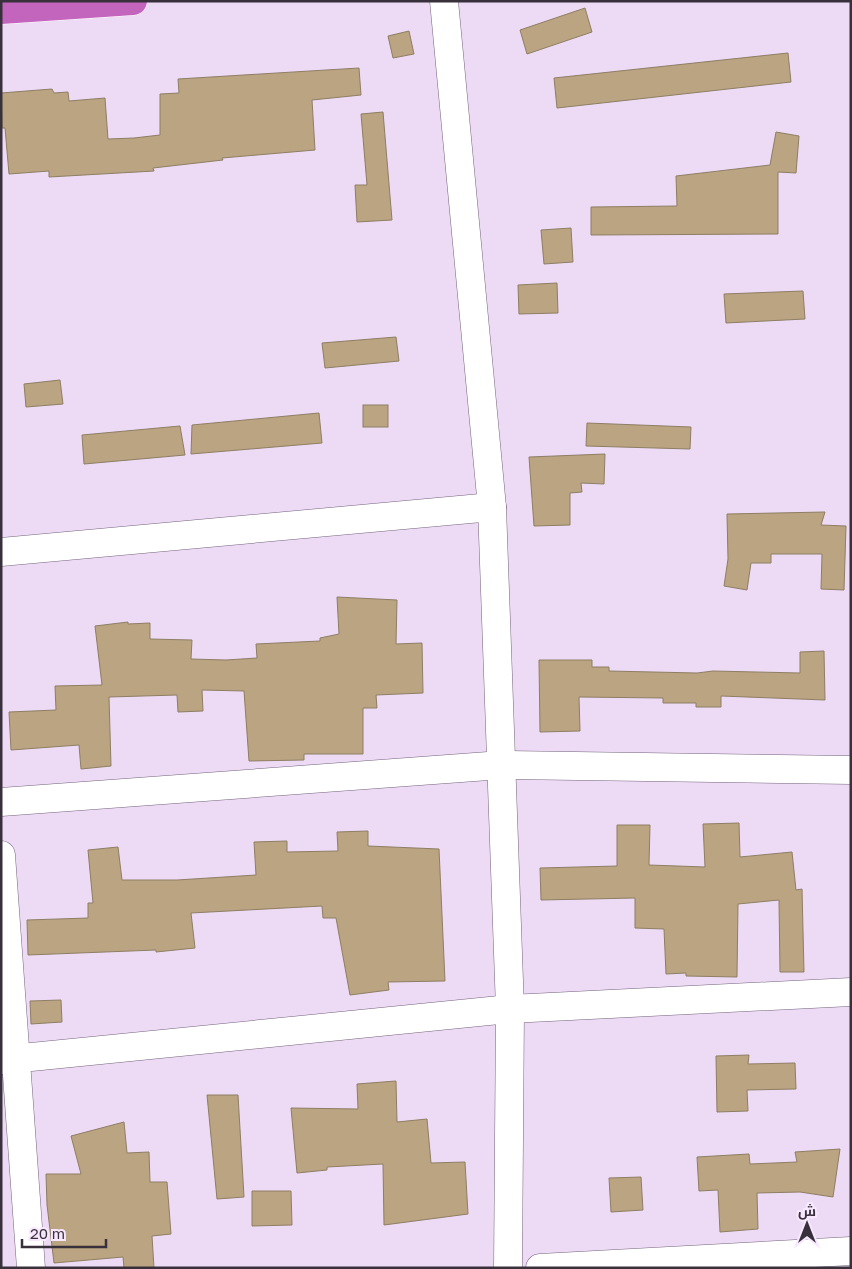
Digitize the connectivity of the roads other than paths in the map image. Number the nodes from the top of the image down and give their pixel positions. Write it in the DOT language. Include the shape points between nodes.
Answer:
graph roads {
  1 [pos="133,1"];
  2 [pos="444,1"];
  3 [pos="1,10"];
  4 [pos="492,507"];
  5 [pos="1,552"];
  6 [pos="502,765"];
  7 [pos="851,770"];
  8 [pos="1,802"];
  9 [pos="1,855"];
  10 [pos="851,992"];
  11 [pos="510,1010"];
  12 [pos="8,1060"];
  13 [pos="851,1252"];
  14 [pos="31,1268"];
  15 [pos="508,1268"];
  16 [pos="540,1268"];
  1 -- 3 [label="highway"];
  2 -- 4 [label="street"];
  4 -- 5 [label="street"];
  4 -- 6 [label="street"];
  6 -- 7 [label="street"];
  6 -- 8 [label="street"];
  6 -- 11 [label="street"];
  9 -- 12 [label="street"];
  10 -- 11 [label="street"];
  11 -- 12 [label="street"];
  11 -- 15 [label="street"];
  12 -- 14 [label="street"];
  13 -- 16 [label="street"];
}
